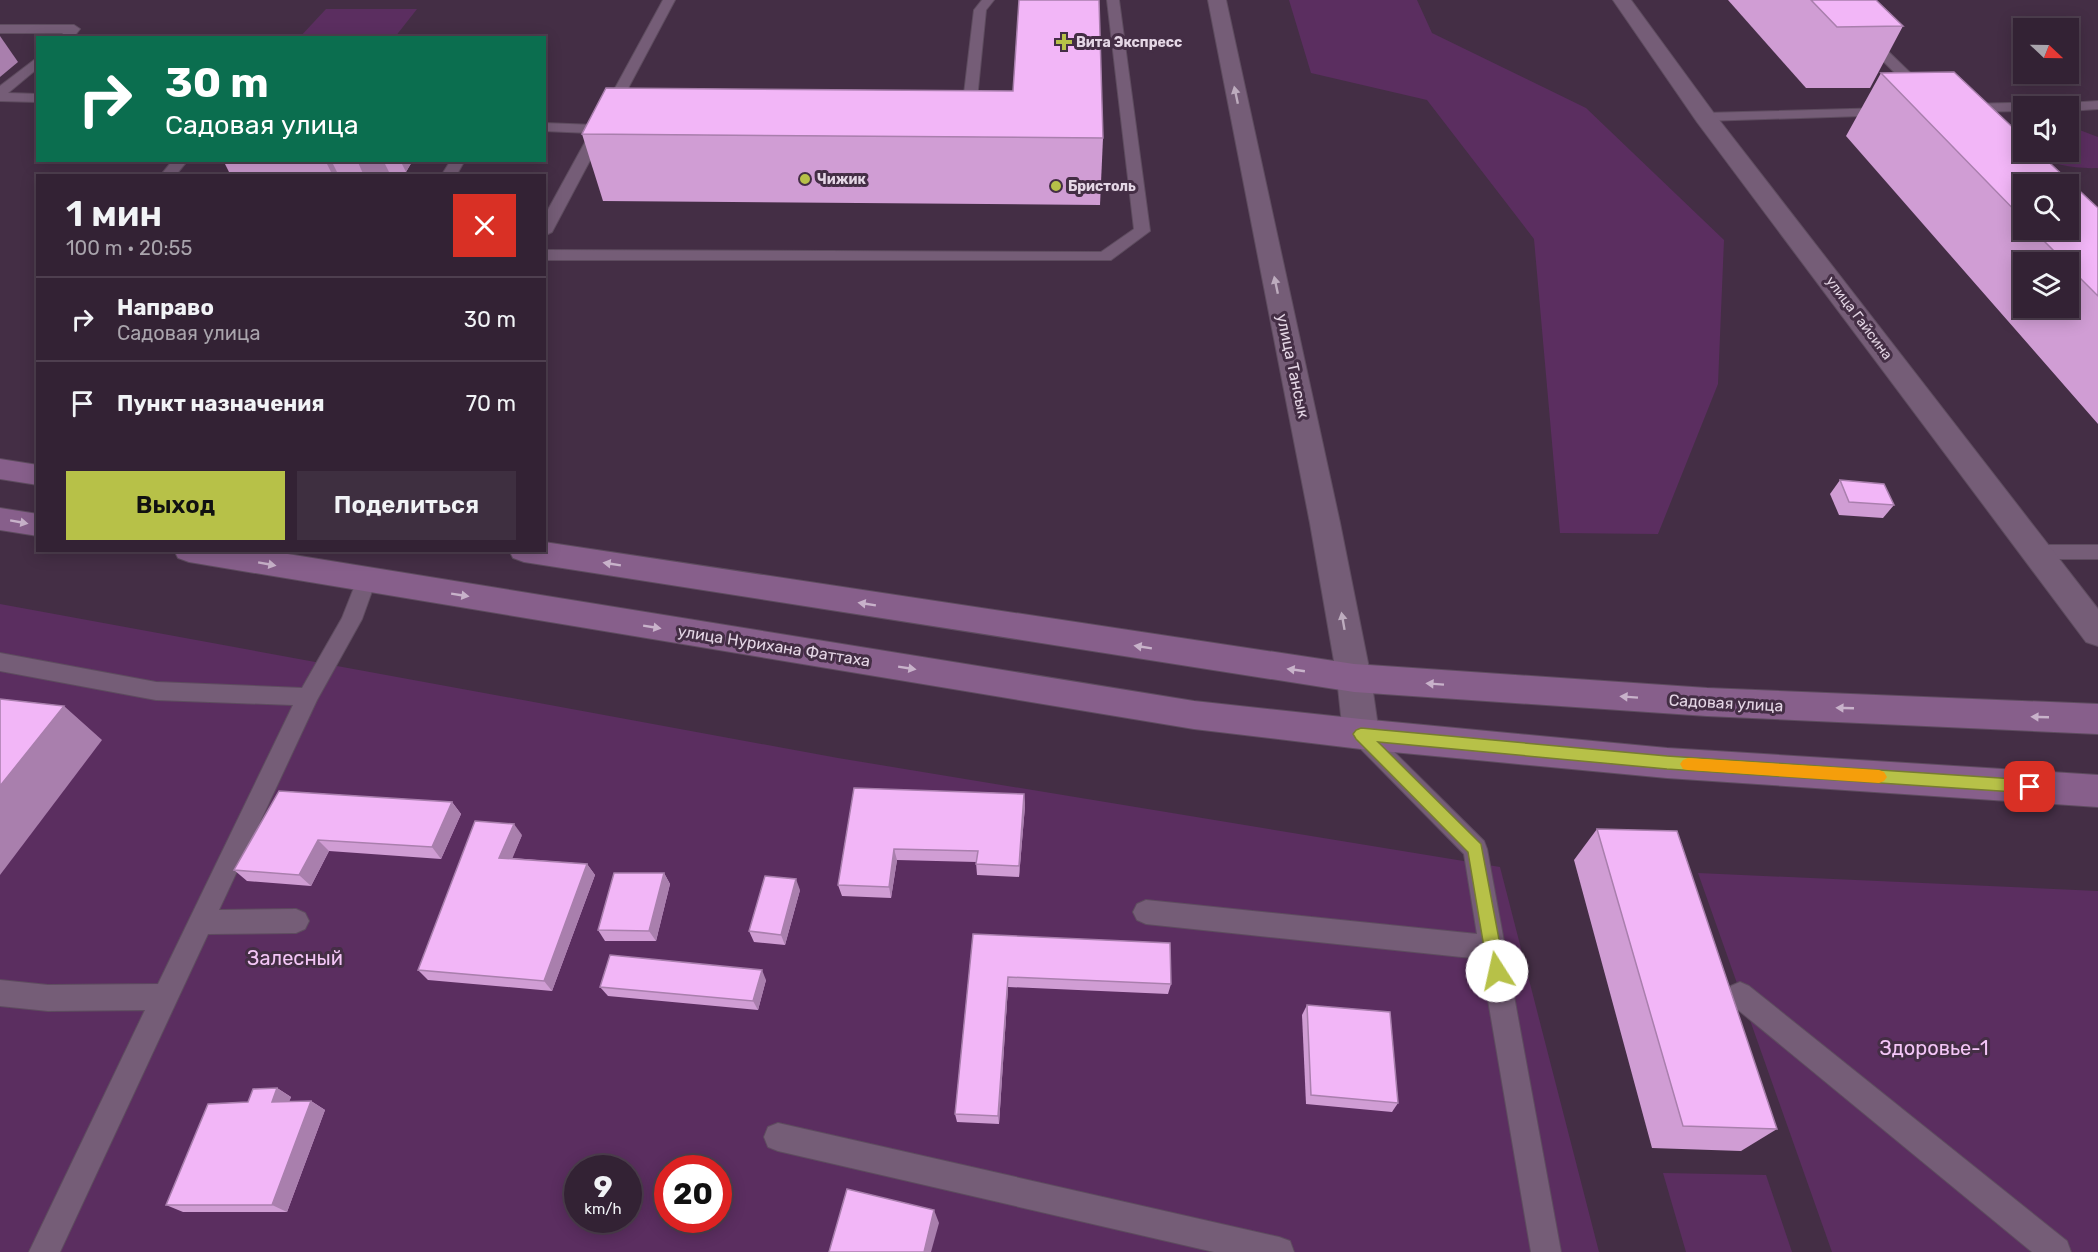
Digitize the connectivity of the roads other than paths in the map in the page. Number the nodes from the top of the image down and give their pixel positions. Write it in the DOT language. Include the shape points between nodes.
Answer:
graph roads {
  1 [pos="669,0"];
  2 [pos="988,0"];
  3 [pos="1113,0"];
  4 [pos="1217,0"];
  5 [pos="1622,0"];
  6 [pos="1828,0"];
  7 [pos="0,29"];
  8 [pos="67,36"];
  9 [pos="36,63"];
  10 [pos="0,95"];
  11 [pos="36,98"];
  12 [pos="1930,101"];
  13 [pos="2098,105"];
  14 [pos="2079,106"];
  15 [pos="2013,107"];
  16 [pos="1950,109"];
  17 [pos="1903,111"];
  18 [pos="1705,117"];
  19 [pos="956,122"];
  20 [pos="546,127"];
  21 [pos="599,130"];
  22 [pos="623,130"];
  23 [pos="179,162"];
  24 [pos="169,174"];
  25 [pos="546,228"];
  26 [pos="546,255"];
  27 [pos="0,469"];
  28 [pos="36,475"];
  29 [pos="0,519"];
  30 [pos="36,525"];
  31 [pos="201,552"];
  32 [pos="537,552"];
  33 [pos="2038,552"];
  34 [pos="2098,552"];
  35 [pos="366,580"];
  36 [pos="2098,633"];
  37 [pos="0,662"];
  38 [pos="1354,678"];
  39 [pos="308,697"];
  40 [pos="2098,719"];
  41 [pos="1361,734"];
  42 [pos="2098,792"];
  43 [pos="1146,912"];
  44 [pos="201,921"];
  45 [pos="296,921"];
  46 [pos="1493,948"];
  47 [pos="0,993"];
  48 [pos="1740,995"];
  49 [pos="166,997"];
  50 [pos="778,1137"];
  51 [pos="44,1252"];
  52 [pos="1279,1252"];
  53 [pos="1546,1252"];
  54 [pos="2056,1252"];
  1 -- 21 [label="lane"];
  2 -- 19 [label="lane" via="980,10 968,122"];
  3 -- 26 [label="lane" via="1142,231 1105,257"];
  38 -- 4 [label="street, улица Тансык, one-way"];
  5 -- 18 [label="street, улица Гайсина"];
  6 -- 12 [label="lane"];
  7 -- 8 [label="lane" via="74,29"];
  9 -- 10 [label="lane"];
  10 -- 11 [label="lane"];
  13 -- 14 [label="lane"];
  15 -- 16 [label="lane"];
  17 -- 18 [label="lane"];
  18 -- 33 [label="street, улица Гайсина"];
  20 -- 21 [label="lane"];
  21 -- 22 [label="lane"];
  21 -- 25 [label="lane"];
  23 -- 24 [label="lane"];
  27 -- 28 [label="street"];
  29 -- 30 [label="street, one-way"];
  31 -- 35 [label="street, улица Нурихана Фаттаха, one-way"];
  38 -- 32 [label="street, one-way"];
  33 -- 34 [label="lane"];
  33 -- 36 [label="street, улица Гайсина"];
  35 -- 39 [label="lane" via="352,619"];
  35 -- 41 [label="street, улица Нурихана Фаттаха, one-way" via="1194,715"];
  37 -- 39 [label="lane" via="156,691"];
  40 -- 38 [label="street, Садовая улица, one-way" via="1707,702"];
  38 -- 41 [label="street, улица Тансык"];
  39 -- 44 [label="lane"];
  41 -- 42 [label="street" via="1667,763"];
  41 -- 46 [label="lane" via="1475,849"];
  43 -- 46 [label="lane"];
  44 -- 45 [label="lane"];
  44 -- 49 [label="lane"];
  46 -- 53 [label="lane"];
  47 -- 49 [label="lane" via="48,998"];
  48 -- 54 [label="lane"];
  49 -- 51 [label="lane"];
  50 -- 52 [label="lane"];
}
